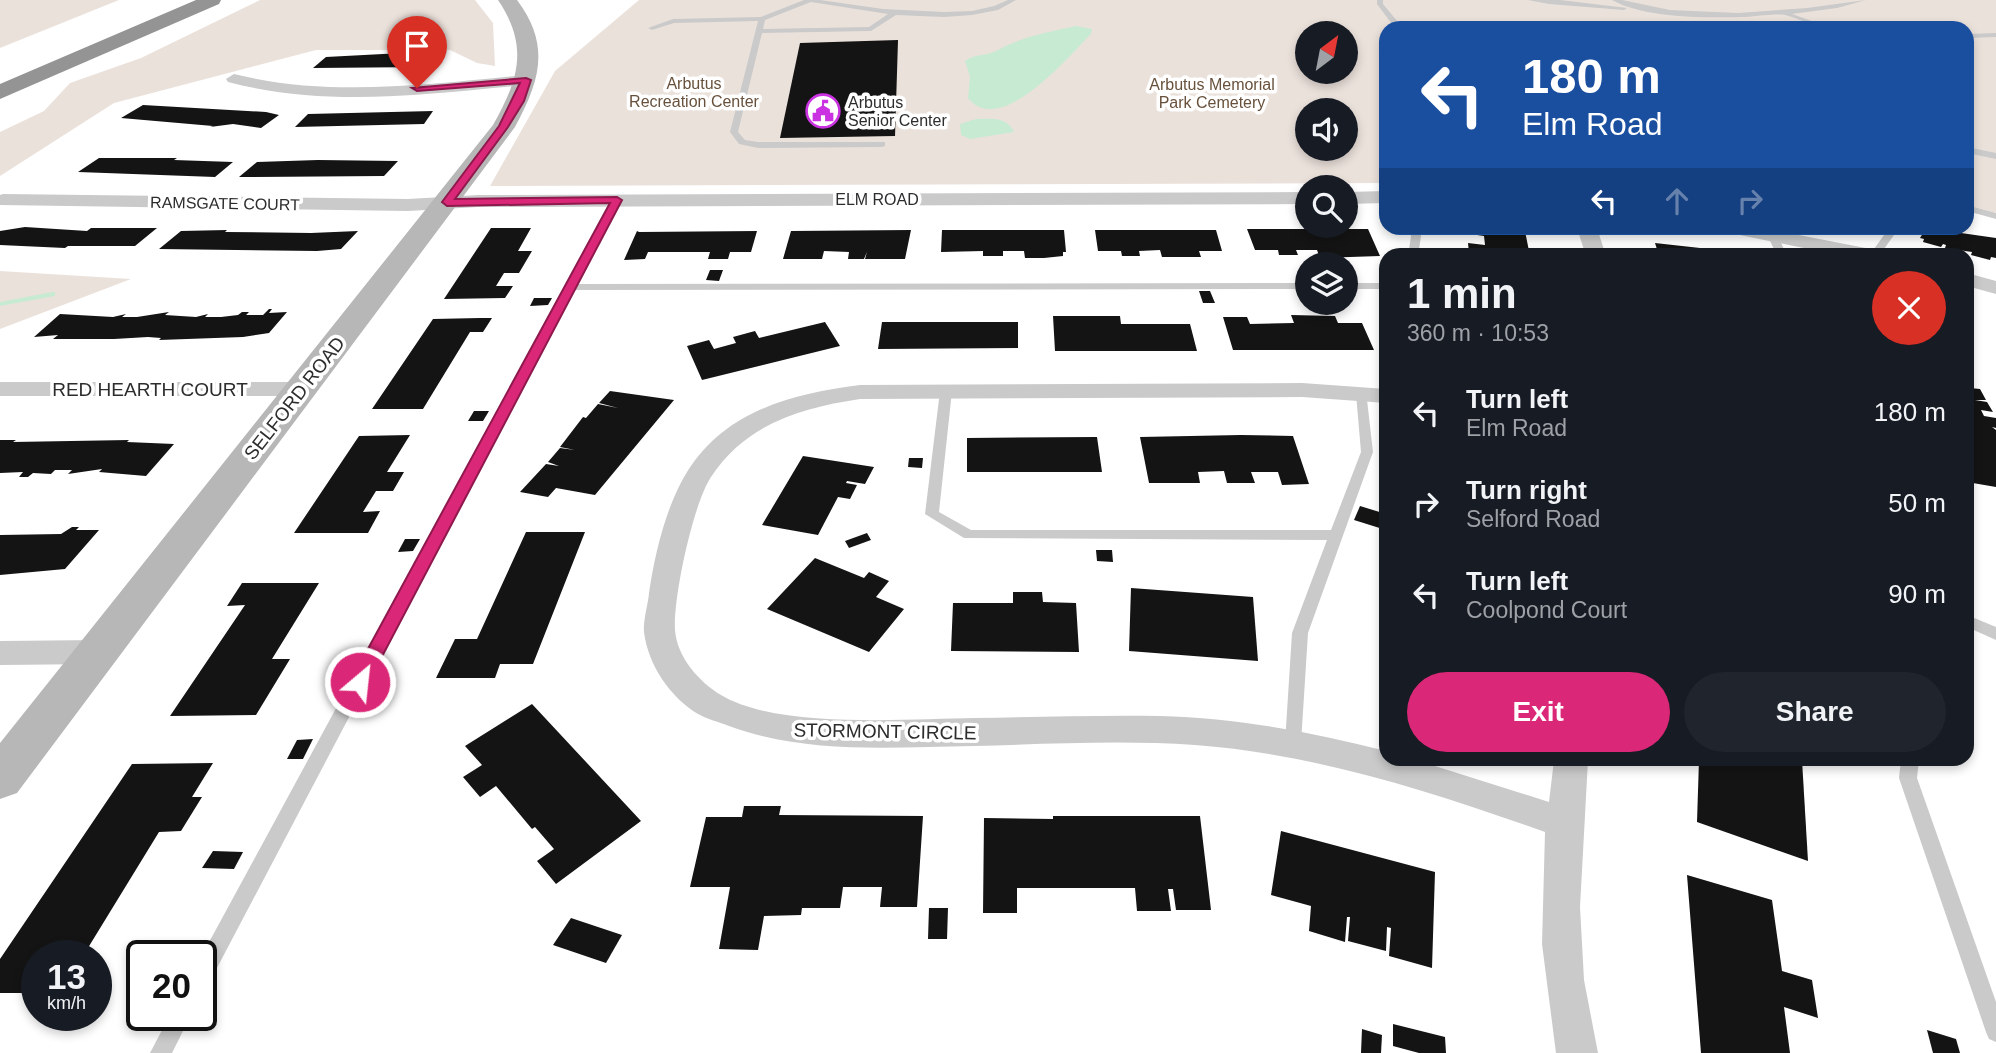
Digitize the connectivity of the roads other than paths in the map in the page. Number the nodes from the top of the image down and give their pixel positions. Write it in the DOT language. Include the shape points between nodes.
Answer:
graph roads {
  1 [pos="507,0"];
  2 [pos="810,0"];
  3 [pos="1013,0"];
  4 [pos="1380,0"];
  5 [pos="1531,0"];
  6 [pos="1572,0"];
  7 [pos="1615,0"];
  8 [pos="1863,0"];
  9 [pos="1549,2"];
  10 [pos="203,4"];
  11 [pos="1650,10"];
  12 [pos="894,13"];
  13 [pos="1784,14"];
  14 [pos="762,19"];
  15 [pos="1393,21"];
  16 [pos="1806,21"];
  17 [pos="652,28"];
  18 [pos="758,35"];
  19 [pos="1996,35"];
  20 [pos="1974,36"];
  21 [pos="234,79"];
  22 [pos="526,80"];
  23 [pos="0,92"];
  24 [pos="0,99"];
  25 [pos="882,144"];
  26 [pos="1974,151"];
  27 [pos="1996,156"];
  28 [pos="1379,197"];
  29 [pos="1295,198"];
  30 [pos="1358,198"];
  31 [pos="3,200"];
  32 [pos="617,200"];
  33 [pos="447,202"];
  34 [pos="1974,210"];
  35 [pos="1996,216"];
  36 [pos="1777,235"];
  37 [pos="1841,248"];
  38 [pos="1981,283"];
  39 [pos="1295,286"];
  40 [pos="1358,286"];
  41 [pos="1379,286"];
  42 [pos="571,287"];
  43 [pos="1996,306"];
  44 [pos="0,389"];
  45 [pos="301,389"];
  46 [pos="946,391"];
  47 [pos="1374,395"];
  48 [pos="1336,535"];
  49 [pos="1974,624"];
  50 [pos="1996,634"];
  51 [pos="99,652"];
  52 [pos="0,653"];
  53 [pos="1293,743"];
  54 [pos="1379,763"];
  55 [pos="1391,766"];
  56 [pos="1570,766"];
  57 [pos="1909,766"];
  58 [pos="0,779"];
  59 [pos="1564,823"];
  60 [pos="217,948"];
  61 [pos="173,1031"];
  62 [pos="1996,1032"];
  63 [pos="161,1053"];
  64 [pos="1577,1053"];
  1 -- 22 [label="street, SELFORD ROAD" via="524,23 530,42"];
  2 -- 12 [label="lane"];
  2 -- 14 [label="lane"];
  3 -- 12 [label="lane" via="969,13"];
  4 -- 15 [label="lane"];
  5 -- 9 [label="lane"];
  6 -- 9 [label="lane"];
  7 -- 11 [label="lane"];
  8 -- 13 [label="lane"];
  9 -- 11 [label="lane"];
  10 -- 23 [label="highway"];
  10 -- 24 [label="highway"];
  11 -- 13 [label="lane"];
  12 -- 18 [label="lane" via="855,38"];
  13 -- 16 [label="lane"];
  14 -- 17 [label="lane" via="673,21"];
  14 -- 18 [label="lane"];
  18 -- 25 [label="lane" via="734,132 742,142"];
  19 -- 20 [label="lane"];
  21 -- 22 [label="street" via="276,89 352,91"];
  22 -- 33 [label="street, SELFORD ROAD" via="503,127"];
  26 -- 27 [label="lane"];
  28 -- 30 [label="street"];
  29 -- 32 [label="street, ELM ROAD"];
  31 -- 33 [label="street, RAMSGATE COURT"];
  32 -- 33 [label="street, ELM ROAD"];
  32 -- 42 [label="lane"];
  33 -- 45 [label="street, SELFORD ROAD"];
  34 -- 35 [label="lane"];
  36 -- 37 [label="street"];
  38 -- 43 [label="street"];
  39 -- 42 [label="lane"];
  40 -- 41 [label="lane"];
  42 -- 60 [label="lane"];
  44 -- 45 [label="street, RED HEARTH COURT"];
  45 -- 51 [label="street, SELFORD ROAD"];
  46 -- 47 [label="street, STORMONT CIRCLE" via="1302,390"];
  46 -- 48 [label="lane" via="932,514 969,535"];
  46 -- 53 [label="street, STORMONT CIRCLE" via="860,392 807,399 773,409 744,425 718,448 696,478 660,597 658,642 670,671 695,694 730,715 781,729 844,734 1221,733"];
  47 -- 48 [label="lane" via="1367,452"];
  48 -- 53 [label="lane" via="1300,633"];
  49 -- 50 [label="lane"];
  51 -- 52 [label="street"];
  51 -- 58 [label="street, SELFORD ROAD"];
  53 -- 54 [label="street, STORMONT CIRCLE"];
  55 -- 59 [label="street, STORMONT CIRCLE"];
  56 -- 59 [label="street"];
  57 -- 62 [label="lane" via="1908,778"];
  59 -- 64 [label="street" via="1559,926 1569,1022"];
  61 -- 63 [label="lane"];
}
